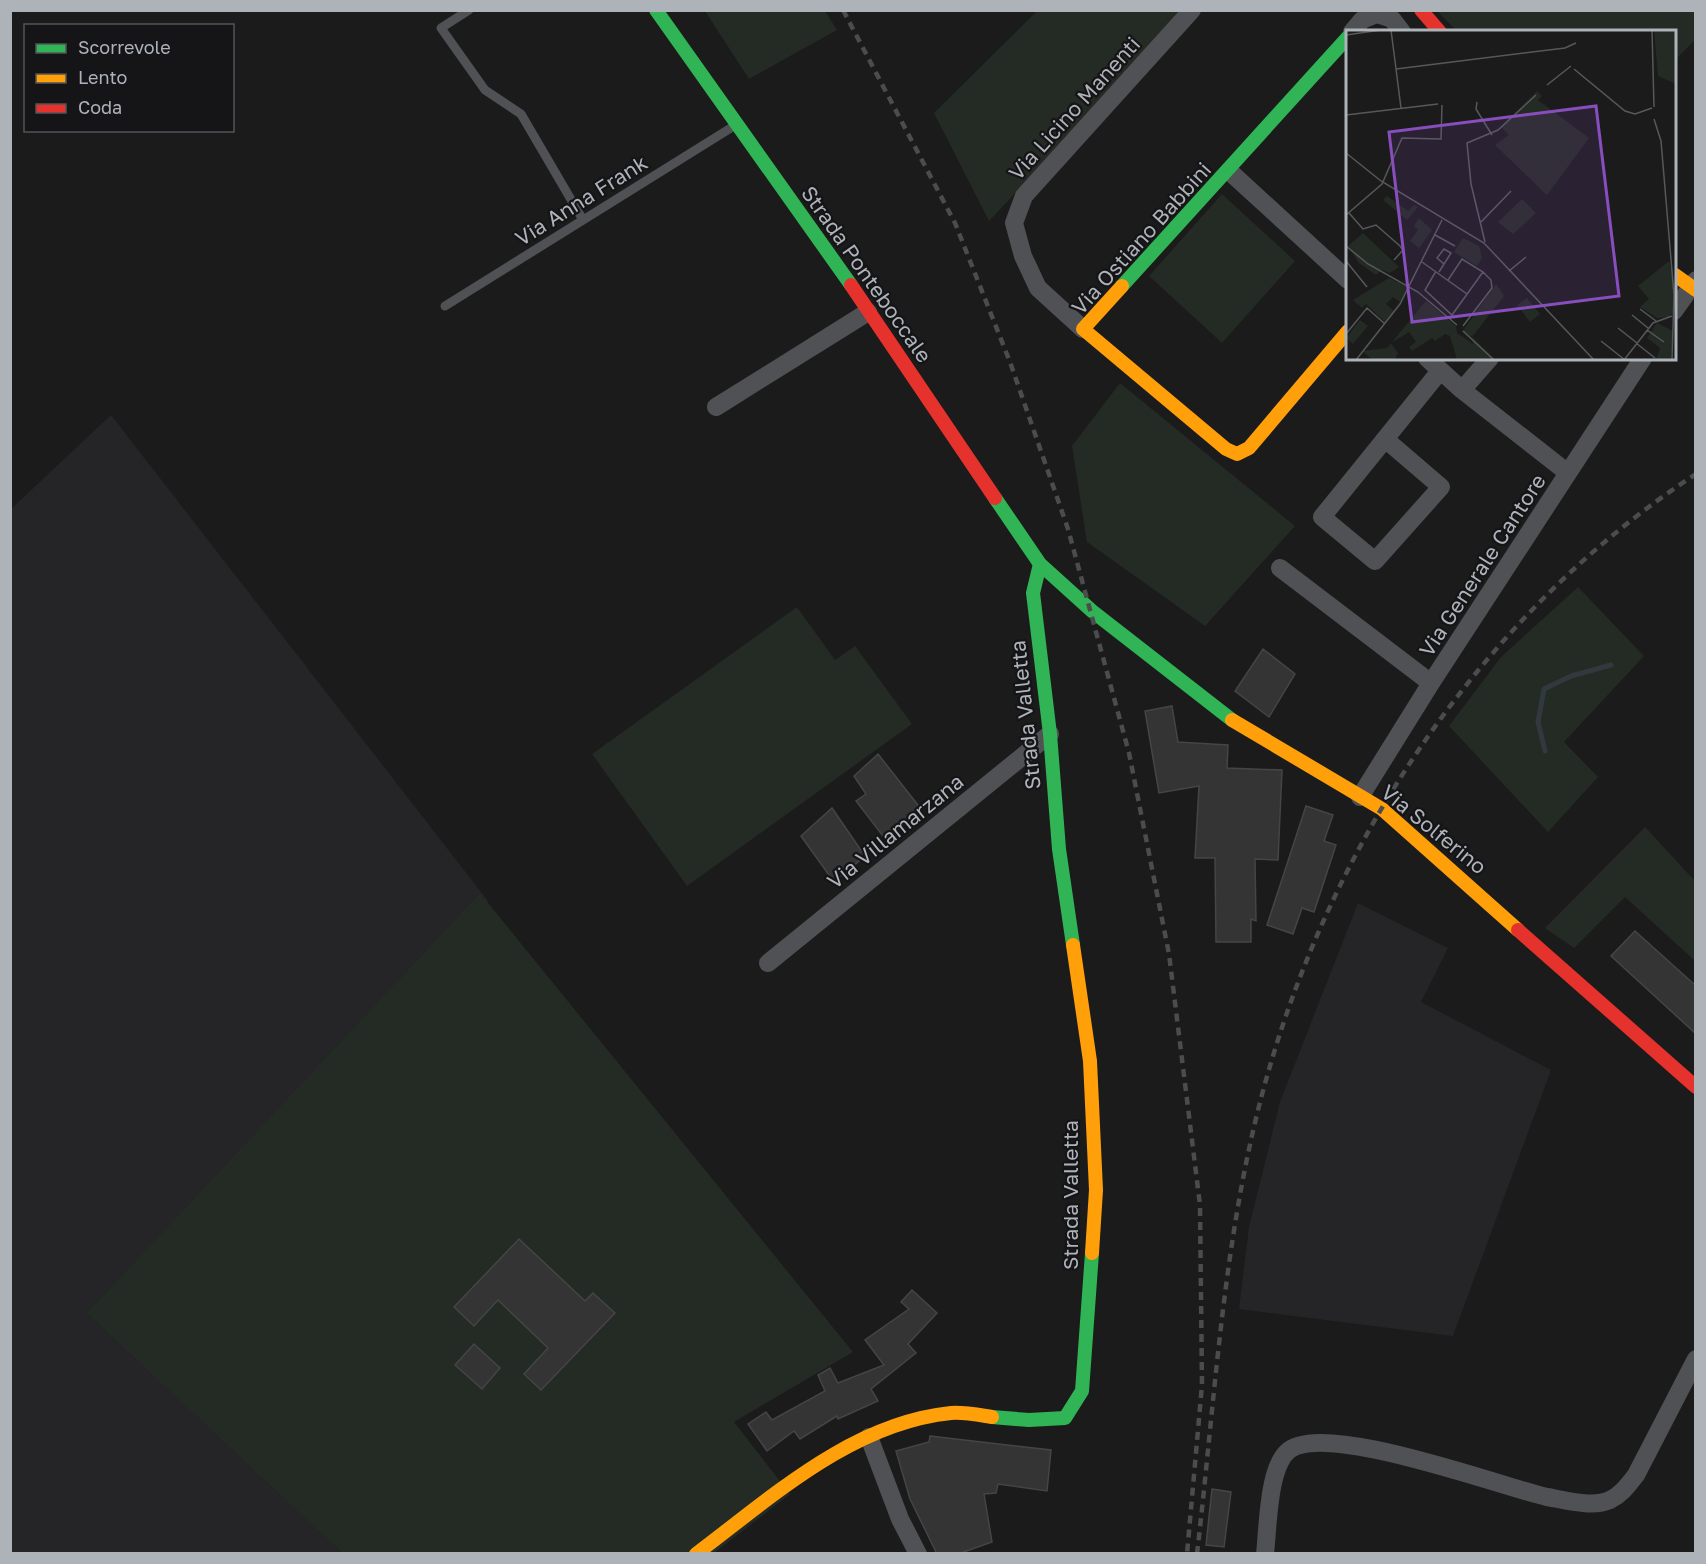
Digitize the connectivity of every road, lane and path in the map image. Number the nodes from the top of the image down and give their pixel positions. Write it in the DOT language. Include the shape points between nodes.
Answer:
graph roads {
  1 [pos="469,10"];
  2 [pos="656,10"];
  3 [pos="1192,10"];
  4 [pos="1421,10"];
  5 [pos="1354,30"];
  6 [pos="1400,30"];
  7 [pos="1438,30"];
  8 [pos="1346,38"];
  9 [pos="736,125"];
  10 [pos="1229,171"];
  11 [pos="583,220"];
  12 [pos="1676,276"];
  13 [pos="1346,279"];
  14 [pos="1695,280"];
  15 [pos="1695,290"];
  16 [pos="445,306"];
  17 [pos="1676,308"];
  18 [pos="868,312"];
  19 [pos="1083,330"];
  20 [pos="1346,332"];
  21 [pos="1488,360"];
  22 [pos="1642,360"];
  23 [pos="1434,365"];
  24 [pos="1462,390"];
  25 [pos="716,406"];
  26 [pos="1385,439"];
  27 [pos="1569,473"];
  28 [pos="1040,564"];
  29 [pos="1280,568"];
  30 [pos="1431,683"];
  31 [pos="1050,734"];
  32 [pos="1360,797"];
  33 [pos="768,963"];
  34 [pos="1695,1087"];
  35 [pos="1695,1359"];
  36 [pos="869,1437"];
  37 [pos="696,1554"];
  38 [pos="918,1554"];
  39 [pos="1265,1554"];
  1 -- 11 [label="lane" via="441,28 485,90 521,114"];
  2 -- 9 [label="street, Strada Ponteboccale"];
  3 -- 19 [label="street, Via Licino Manenti" via="1024,196 1014,223 1038,288"];
  4 -- 7 [label="street"];
  5 -- 6 [label="street" via="1362,20 1377,14 1392,19"];
  8 -- 10 [label="street, Via Ostiano Babbini"];
  9 -- 11 [label="lane, Via Anna Frank"];
  9 -- 18 [label="street, Strada Ponteboccale"];
  10 -- 13 [label="street"];
  10 -- 19 [label="street, Via Ostiano Babbini"];
  11 -- 16 [label="lane, Via Anna Frank"];
  12 -- 15 [label="street, bridge"];
  14 -- 17 [label="street"];
  18 -- 25 [label="street"];
  18 -- 28 [label="street, Strada Ponteboccale"];
  19 -- 20 [label="street, Via Ostiano Babbini" via="1226,449 1237,454 1249,448"];
  21 -- 24 [label="street"];
  22 -- 27 [label="street, Via Generale Cantore"];
  23 -- 24 [label="street"];
  23 -- 26 [label="street"];
  24 -- 27 [label="street"];
  26 -- 26 [label="street" via="1322,517 1375,561 1441,487"];
  27 -- 30 [label="street, Via Generale Cantore"];
  28 -- 31 [label="street, Strada Valletta" via="1034,593"];
  28 -- 32 [label="street, Via Solferino" via="1092,611 1229,718"];
  29 -- 30 [label="street"];
  30 -- 32 [label="street, Via Generale Cantore"];
  31 -- 33 [label="street, Via Villamarzana"];
  31 -- 36 [label="street, Strada Valletta" via="1059,849 1091,1084 1096,1190 1082,1391 1065,1418 1029,1420 952,1413 888,1428"];
  32 -- 34 [label="street, Via Solferino" via="1382,809"];
  35 -- 39 [label="street" via="1636,1475 1624,1491 1608,1501 1564,1500 1384,1451 1317,1441 1298,1444 1286,1452 1278,1466"];
  36 -- 37 [label="street, Strada Valletta" via="813,1466"];
  36 -- 38 [label="street" via="900,1519"];
}
